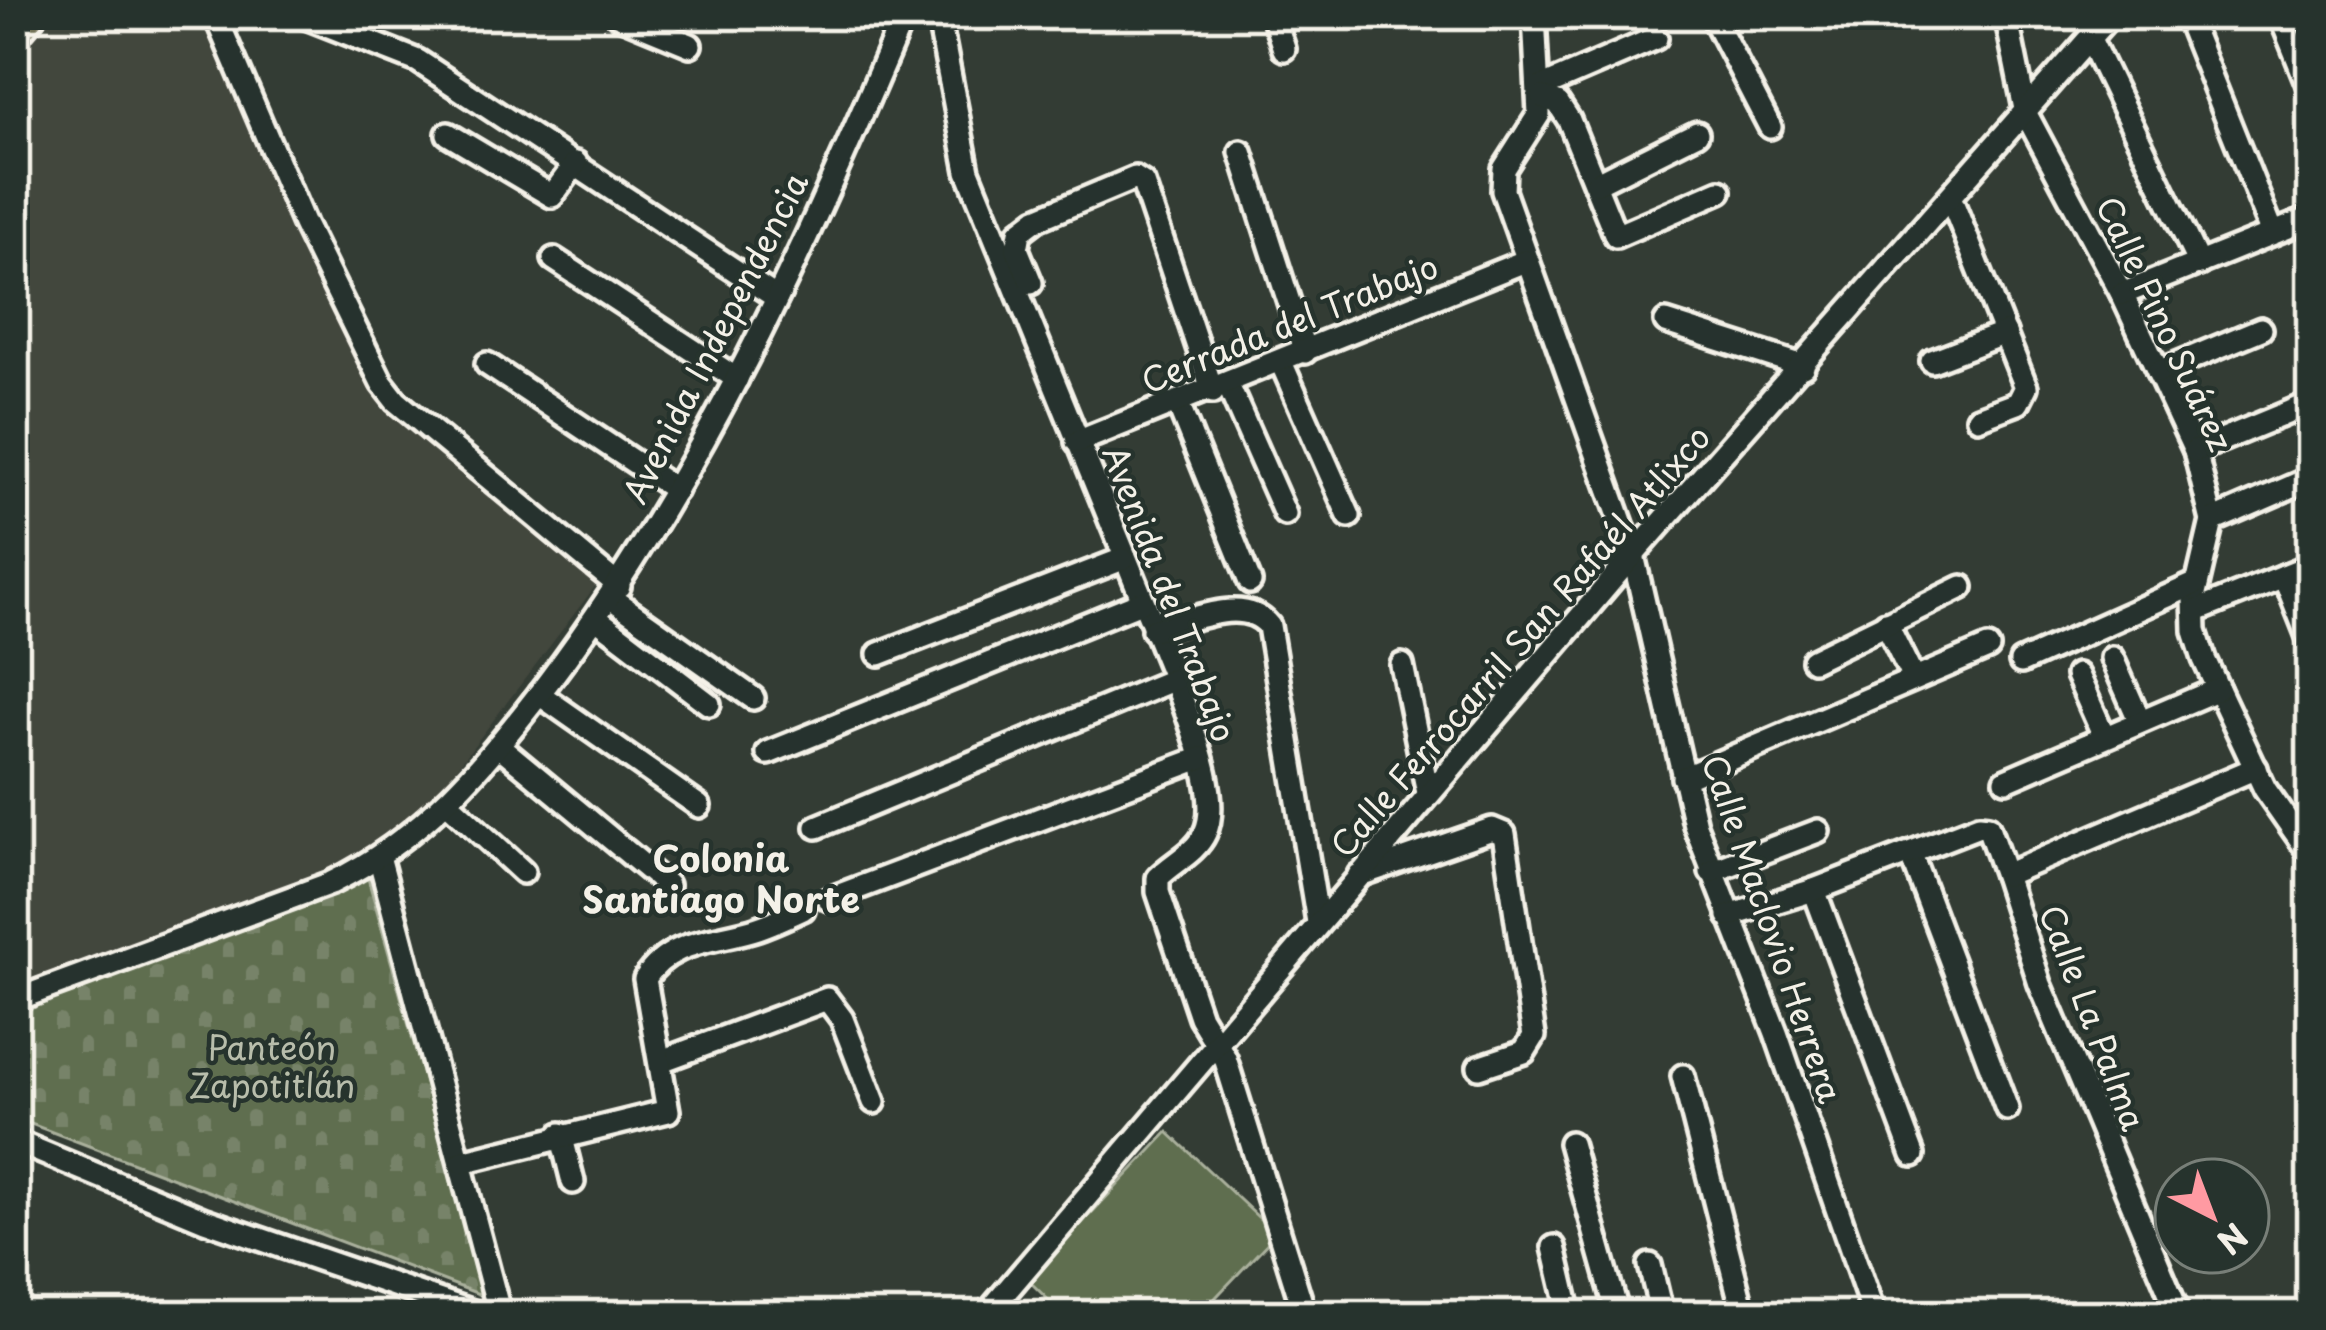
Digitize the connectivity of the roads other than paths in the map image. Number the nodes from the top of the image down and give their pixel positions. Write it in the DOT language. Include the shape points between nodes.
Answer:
graph roads {
  1 [pos="33,15"];
  2 [pos="215,15"];
  3 [pos="301,15"];
  4 [pos="616,15"];
  5 [pos="938,15"];
  6 [pos="1273,15"];
  7 [pos="1534,15"];
  8 [pos="1712,15"];
  9 [pos="2006,15"];
  10 [pos="2110,15"];
  11 [pos="2186,15"];
  12 [pos="2280,15"];
  13 [pos="896,17"];
  14 [pos="15,36"];
  15 [pos="1656,38"];
  16 [pos="2090,38"];
  17 [pos="690,45"];
  18 [pos="1284,50"];
  19 [pos="2311,92"];
  20 [pos="1541,93"];
  21 [pos="2026,114"];
  22 [pos="1770,127"];
  23 [pos="1697,133"];
  24 [pos="448,134"];
  25 [pos="1240,152"];
  26 [pos="576,164"];
  27 [pos="1597,183"];
  28 [pos="1720,191"];
  29 [pos="1951,199"];
  30 [pos="2311,218"];
  31 [pos="2273,233"];
  32 [pos="554,260"];
  33 [pos="1525,261"];
  34 [pos="2199,264"];
  35 [pos="1031,283"];
  36 [pos="2122,295"];
  37 [pos="777,298"];
  38 [pos="1666,322"];
  39 [pos="2261,329"];
  40 [pos="2005,333"];
  41 [pos="1305,352"];
  42 [pos="1281,362"];
  43 [pos="1932,362"];
  44 [pos="487,364"];
  45 [pos="1803,366"];
  46 [pos="2158,372"];
  47 [pos="737,380"];
  48 [pos="1220,388"];
  49 [pos="2311,403"];
  50 [pos="1178,404"];
  51 [pos="1978,418"];
  52 [pos="1077,442"];
  53 [pos="2195,451"];
  54 [pos="2311,478"];
  55 [pos="676,490"];
  56 [pos="1285,514"];
  57 [pos="1349,516"];
  58 [pos="2212,521"];
  59 [pos="1633,555"];
  60 [pos="1123,559"];
  61 [pos="2311,565"];
  62 [pos="2284,576"];
  63 [pos="1250,582"];
  64 [pos="2197,583"];
  65 [pos="1961,587"];
  66 [pos="615,592"];
  67 [pos="1142,602"];
  68 [pos="2196,611"];
  69 [pos="596,618"];
  70 [pos="1886,623"];
  71 [pos="1153,630"];
  72 [pos="2311,644"];
  73 [pos="1988,648"];
  74 [pos="879,654"];
  75 [pos="2112,658"];
  76 [pos="1813,660"];
  77 [pos="2021,662"];
  78 [pos="1402,665"];
  79 [pos="2078,675"];
  80 [pos="1913,678"];
  81 [pos="1174,680"];
  82 [pos="2218,689"];
  83 [pos="539,694"];
  84 [pos="753,698"];
  85 [pos="709,704"];
  86 [pos="2140,722"];
  87 [pos="2104,736"];
  88 [pos="498,746"];
  89 [pos="768,753"];
  90 [pos="1201,758"];
  91 [pos="2256,768"];
  92 [pos="1683,778"];
  93 [pos="2006,780"];
  94 [pos="1428,793"];
  95 [pos="448,803"];
  96 [pos="698,806"];
  97 [pos="817,827"];
  98 [pos="1818,831"];
  99 [pos="1911,855"];
  100 [pos="2311,855"];
  101 [pos="380,860"];
  102 [pos="524,872"];
  103 [pos="1712,872"];
  104 [pos="1359,875"];
  105 [pos="2005,875"];
  106 [pos="667,885"];
  107 [pos="1814,890"];
  108 [pos="829,899"];
  109 [pos="803,910"];
  110 [pos="1729,916"];
  111 [pos="1318,922"];
  112 [pos="15,1000"];
  113 [pos="1214,1043"];
  114 [pos="661,1061"];
  115 [pos="1479,1067"];
  116 [pos="1683,1076"];
  117 [pos="874,1102"];
  118 [pos="2007,1109"];
  119 [pos="561,1134"];
  120 [pos="15,1141"];
  121 [pos="1570,1143"];
  122 [pos="1913,1155"];
  123 [pos="462,1162"];
  124 [pos="573,1182"];
  125 [pos="1554,1247"];
  126 [pos="1650,1265"];
  127 [pos="481,1315"];
  128 [pos="500,1315"];
  129 [pos="986,1315"];
  130 [pos="1305,1315"];
  131 [pos="1570,1315"];
  132 [pos="1618,1315"];
  133 [pos="1662,1315"];
  134 [pos="1744,1315"];
  135 [pos="1874,1315"];
  136 [pos="2179,1315"];
  1 -- 14 [label="main road"];
  2 -- 66 [label="street" via="382,383"];
  3 -- 26 [label="street" via="418,61"];
  4 -- 17 [label="street"];
  5 -- 52 [label="street, Avenida del Trabajo" via="968,171"];
  6 -- 18 [label="street"];
  7 -- 20 [label="street, Calle Maclovio Herrera"];
  8 -- 22 [label="street"];
  9 -- 21 [label="street, Calle Pino Suárez"];
  10 -- 16 [label="street, Calle Ferrocarril San Rafaél Atlixco"];
  11 -- 31 [label="street"];
  12 -- 19 [label="street"];
  13 -- 37 [label="street, Avenida Independencia"];
  15 -- 20 [label="street"];
  16 -- 21 [label="street, Calle Ferrocarril San Rafaél Atlixco"];
  16 -- 34 [label="street"];
  20 -- 27 [label="street" via="1569,120"];
  20 -- 33 [label="street, Calle Maclovio Herrera" via="1532,133 1504,169"];
  21 -- 29 [label="street, Calle Ferrocarril San Rafaél Atlixco"];
  21 -- 36 [label="street, Calle Pino Suárez"];
  23 -- 27 [label="street"];
  24 -- 26 [label="street" via="552,196"];
  25 -- 41 [label="street"];
  26 -- 37 [label="street"];
  27 -- 28 [label="street" via="1616,236"];
  29 -- 40 [label="street"];
  29 -- 45 [label="street, Calle Ferrocarril San Rafaél Atlixco"];
  30 -- 31 [label="street"];
  31 -- 34 [label="street"];
  32 -- 47 [label="street"];
  33 -- 41 [label="street, Cerrada del Trabajo"];
  33 -- 59 [label="street, Calle Maclovio Herrera"];
  34 -- 36 [label="street"];
  35 -- 48 [label="street" via="1017,250 1020,232 1136,178"];
  36 -- 46 [label="street, Calle Pino Suárez"];
  37 -- 47 [label="street, Avenida Independencia"];
  38 -- 45 [label="street"];
  39 -- 46 [label="street"];
  40 -- 43 [label="street"];
  40 -- 51 [label="street" via="2024,397"];
  41 -- 42 [label="street, Cerrada del Trabajo"];
  42 -- 48 [label="street, Cerrada del Trabajo"];
  42 -- 57 [label="street"];
  44 -- 55 [label="street"];
  45 -- 59 [label="street, Calle Ferrocarril San Rafaél Atlixco"];
  46 -- 53 [label="street, Calle Pino Suárez"];
  47 -- 55 [label="street, Avenida Independencia"];
  48 -- 50 [label="street, Cerrada del Trabajo"];
  48 -- 56 [label="street"];
  49 -- 53 [label="street"];
  50 -- 52 [label="street, Cerrada del Trabajo"];
  50 -- 63 [label="street"];
  52 -- 60 [label="street, Avenida del Trabajo"];
  53 -- 58 [label="street, Calle Pino Suárez"];
  54 -- 58 [label="street"];
  55 -- 66 [label="street, Avenida Independencia"];
  58 -- 64 [label="street, Calle Pino Suárez"];
  59 -- 92 [label="street, Calle Maclovio Herrera"];
  59 -- 94 [label="street, Calle Ferrocarril San Rafaél Atlixco"];
  60 -- 67 [label="street, Avenida del Trabajo"];
  60 -- 74 [label="street"];
  61 -- 62 [label="street"];
  62 -- 68 [label="street"];
  62 -- 72 [label="street"];
  64 -- 68 [label="street, Calle Pino Suárez"];
  64 -- 77 [label="street"];
  65 -- 70 [label="street"];
  66 -- 69 [label="street, Avenida Independencia"];
  66 -- 84 [label="street"];
  67 -- 71 [label="street, Avenida del Trabajo"];
  67 -- 89 [label="street"];
  68 -- 82 [label="street, Calle Pino Suárez" via="2195,631"];
  69 -- 83 [label="street, Avenida Independencia"];
  69 -- 85 [label="street"];
  70 -- 76 [label="street"];
  70 -- 80 [label="street"];
  71 -- 81 [label="street, Avenida del Trabajo"];
  71 -- 111 [label="street" via="1243,609 1269,626"];
  73 -- 80 [label="street"];
  75 -- 86 [label="street"];
  78 -- 94 [label="street"];
  79 -- 87 [label="street"];
  80 -- 92 [label="street"];
  81 -- 90 [label="street, Avenida del Trabajo"];
  81 -- 97 [label="street"];
  82 -- 86 [label="street"];
  82 -- 91 [label="street, Calle Pino Suárez"];
  83 -- 88 [label="street, Avenida Independencia"];
  83 -- 96 [label="street"];
  86 -- 87 [label="street"];
  87 -- 93 [label="street"];
  88 -- 95 [label="street, Avenida Independencia"];
  88 -- 106 [label="street"];
  90 -- 108 [label="street"];
  90 -- 113 [label="street, Avenida del Trabajo" via="1210,808 1205,833 1158,878 1157,892"];
  91 -- 100 [label="street, Calle Pino Suárez"];
  91 -- 105 [label="street"];
  92 -- 103 [label="street, Calle Maclovio Herrera"];
  94 -- 104 [label="street, Calle Ferrocarril San Rafaél Atlixco"];
  95 -- 101 [label="street, Avenida Independencia"];
  95 -- 102 [label="street"];
  98 -- 103 [label="street"];
  99 -- 105 [label="street, Calle La Palma" via="1988,827"];
  99 -- 107 [label="street"];
  99 -- 118 [label="street"];
  101 -- 112 [label="street, Avenida Independencia"];
  101 -- 123 [label="street"];
  103 -- 110 [label="street, Calle Maclovio Herrera"];
  104 -- 111 [label="street, Calle Ferrocarril San Rafaél Atlixco"];
  104 -- 115 [label="street" via="1501,830 1534,1036 1524,1052"];
  105 -- 136 [label="street, Calle La Palma" via="2040,984"];
  107 -- 110 [label="street"];
  107 -- 122 [label="street"];
  109 -- 114 [label="street" via="683,947 653,967 646,979"];
  110 -- 135 [label="street, Calle Maclovio Herrera"];
  111 -- 113 [label="street, Calle Ferrocarril San Rafaél Atlixco"];
  113 -- 129 [label="street, Calle Ferrocarril San Rafaél Atlixco"];
  113 -- 130 [label="street, Avenida del Trabajo"];
  114 -- 117 [label="street" via="827,999"];
  114 -- 119 [label="street" via="668,1111"];
  116 -- 134 [label="street"];
  119 -- 123 [label="street"];
  119 -- 124 [label="street"];
  120 -- 127 [label="street" via="205,1220"];
  121 -- 132 [label="street"];
  123 -- 128 [label="street"];
  125 -- 131 [label="street"];
  126 -- 133 [label="street"];
}
